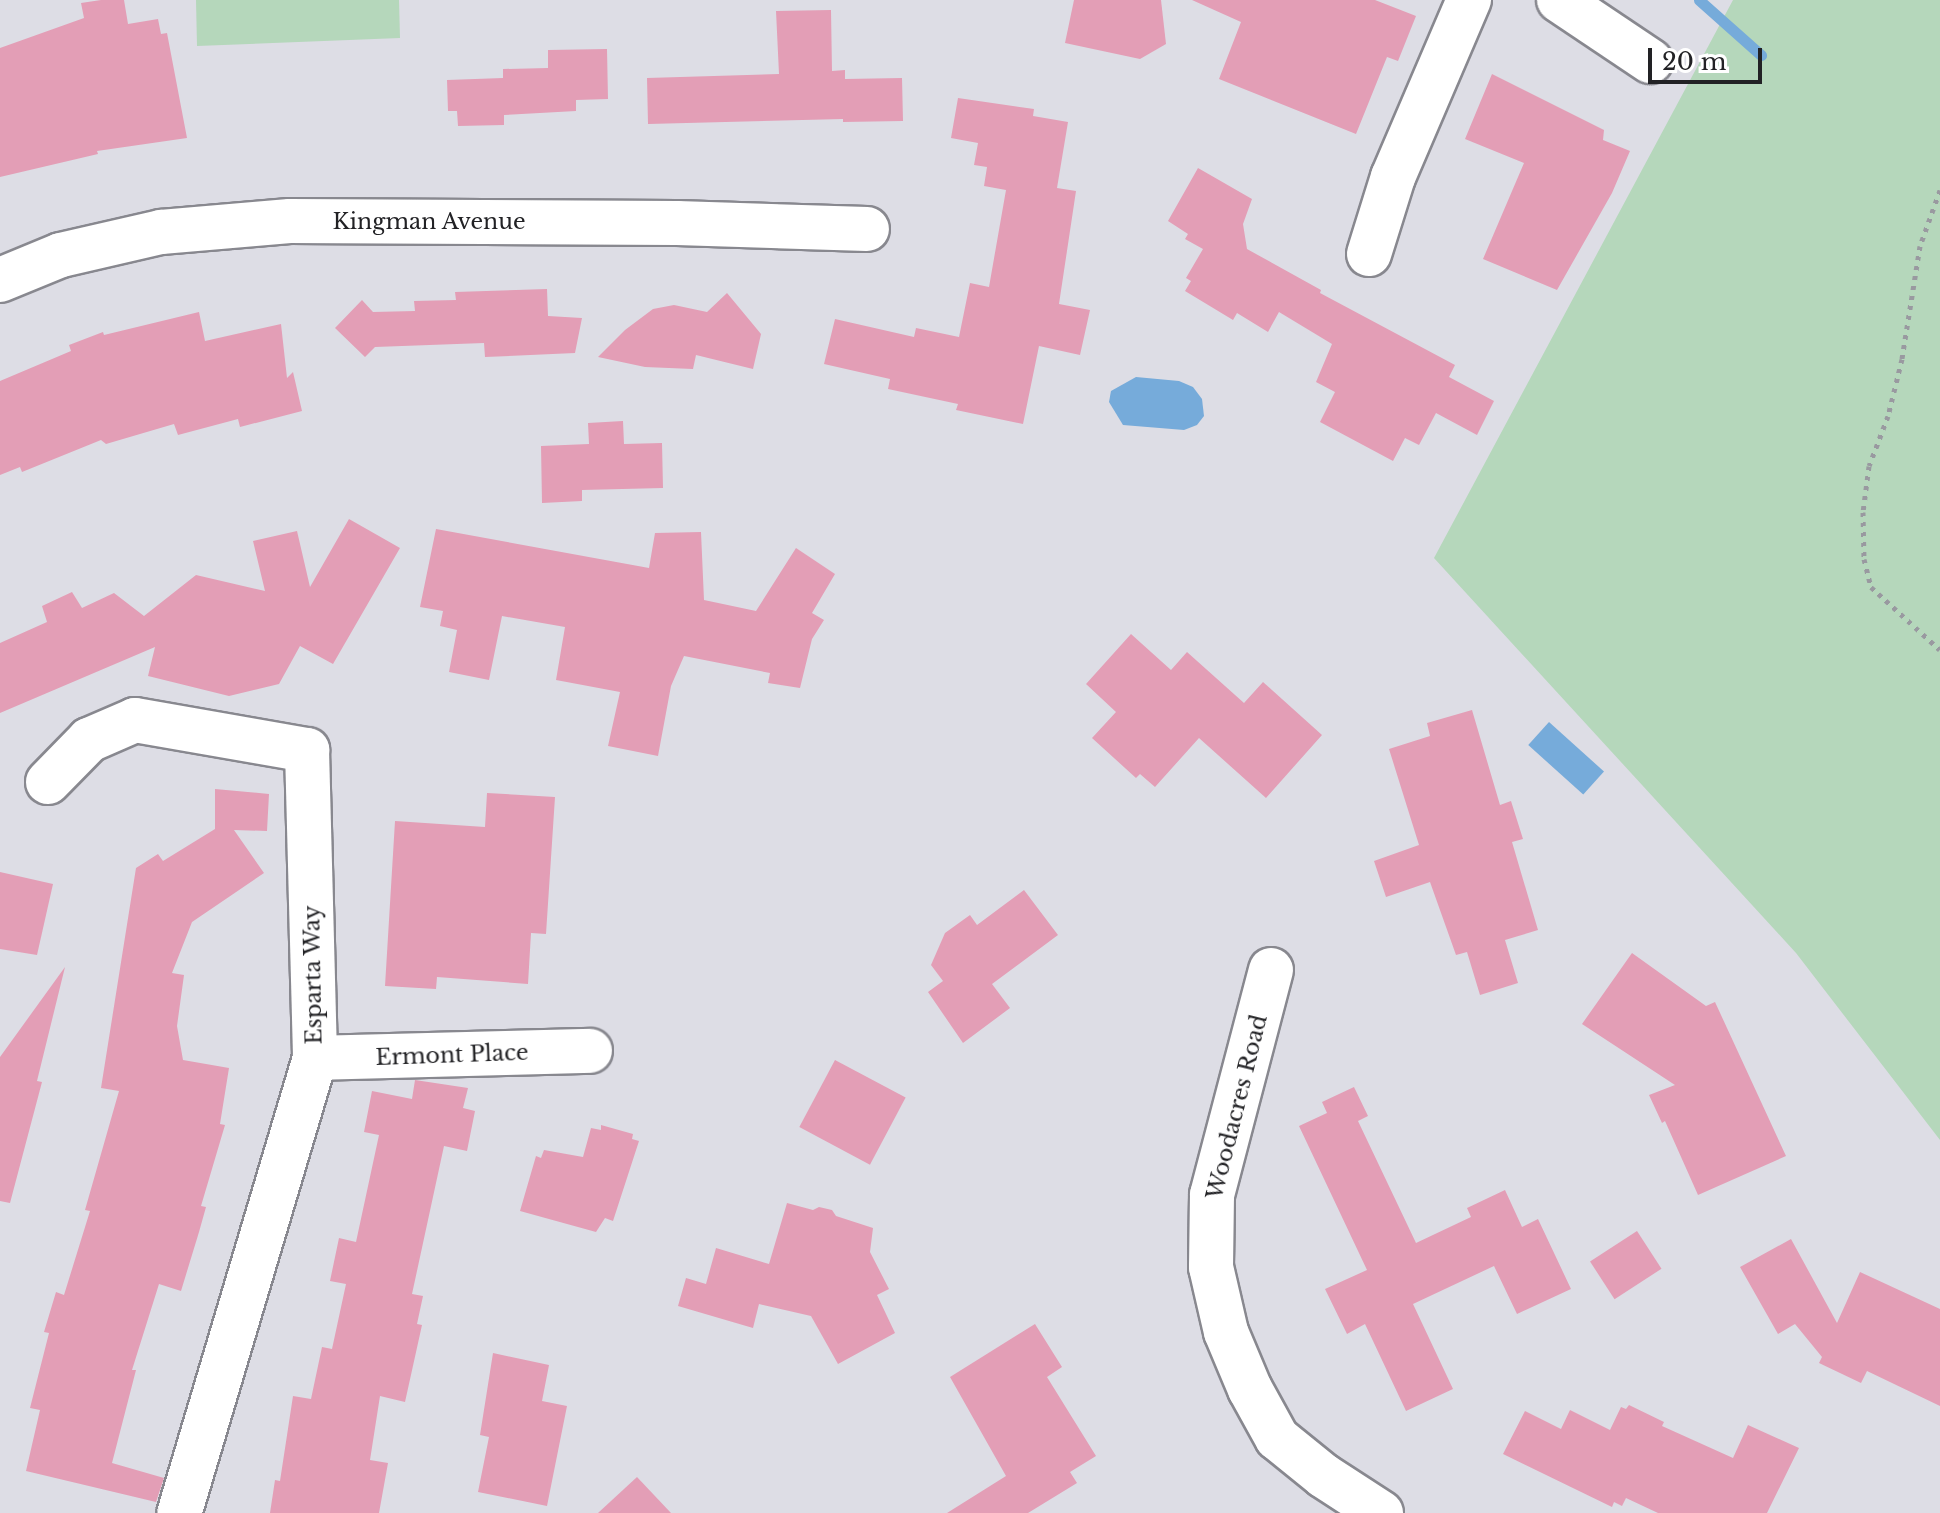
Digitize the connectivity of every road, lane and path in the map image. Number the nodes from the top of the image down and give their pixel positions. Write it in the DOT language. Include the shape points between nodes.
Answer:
graph roads {
  1 [pos="1469,0"];
  2 [pos="1559,0"];
  3 [pos="1650,61"];
  4 [pos="1940,190"];
  5 [pos="867,229"];
  6 [pos="1369,254"];
  7 [pos="0,280"];
  8 [pos="1940,650"];
  9 [pos="48,782"];
  10 [pos="1271,970"];
  11 [pos="590,1051"];
  12 [pos="315,1058"];
  13 [pos="179,1513"];
  14 [pos="1381,1513"];
  1 -- 6 [label="street" via="1393,177"];
  2 -- 3 [label="street"];
  4 -- 8 [label="path" via="1920,246 1902,359 1869,466 1863,512 1871,587"];
  5 -- 7 [label="street, Kingman Avenue" via="290,221 161,232 61,255"];
  9 -- 12 [label="street, Esparta Way" via="89,740 135,720 307,750"];
  10 -- 14 [label="street, Woodacres Road" via="1212,1195 1211,1267 1226,1332 1277,1438"];
  11 -- 12 [label="street, Ermont Place"];
  12 -- 13 [label="street, Esparta Way"];
}
